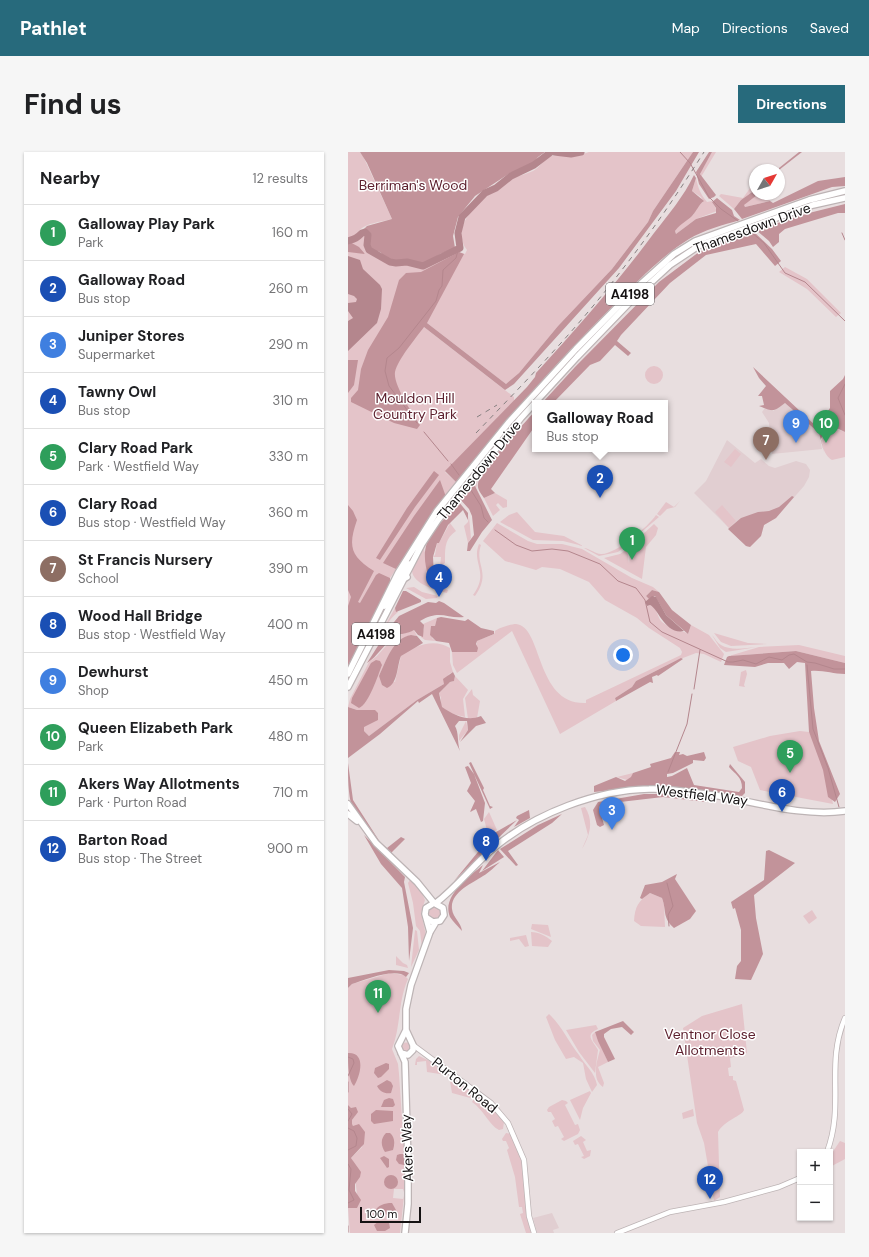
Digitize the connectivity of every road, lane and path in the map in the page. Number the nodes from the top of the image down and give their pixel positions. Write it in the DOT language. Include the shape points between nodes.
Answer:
graph roads {
  1 [pos="845,191"];
  2 [pos="845,198"];
  3 [pos="537,400"];
  4 [pos="532,406"];
  5 [pos="468,476"];
  6 [pos="450,499"];
  7 [pos="401,577"];
  8 [pos="348,674"];
  9 [pos="348,687"];
  10 [pos="348,804"];
  11 [pos="845,811"];
  12 [pos="348,814"];
  13 [pos="360,823"];
  14 [pos="425,893"];
  15 [pos="447,896"];
  16 [pos="435,903"];
  17 [pos="428,906"];
  18 [pos="444,909"];
  19 [pos="427,918"];
  20 [pos="436,922"];
  21 [pos="430,932"];
  22 [pos="845,1018"];
  23 [pos="406,1030"];
  24 [pos="401,1042"];
  25 [pos="412,1043"];
  26 [pos="401,1053"];
  27 [pos="410,1053"];
  28 [pos="424,1053"];
  29 [pos="405,1062"];
  30 [pos="841,1075"];
  31 [pos="839,1128"];
  32 [pos="828,1149"];
  33 [pos="797,1179"];
  34 [pos="405,1233"];
  35 [pos="534,1233"];
  36 [pos="617,1233"];
  1 -- 5 [label="main road, Thamesdown Drive / A4198" via="809,200 713,233 695,240 677,252 634,289 580,344 509,422"];
  2 -- 3 [label="main road, Thamesdown Drive / A4198" via="813,205 724,235 681,256 643,289"];
  4 -- 5 [label="main road, Thamesdown Drive / A4198"];
  5 -- 6 [label="main road, Thamesdown Drive / A4198"];
  6 -- 7 [label="main road, Thamesdown Drive / A4198"];
  6 -- 7 [label="main road, Thamesdown Drive / A4198" via="420,536"];
  7 -- 8 [label="main road, A4198" via="381,609"];
  7 -- 9 [label="main road, Thamesdown Drive / A4198"];
  10 -- 13 [label="main road"];
  11 -- 15 [label="main road, Westfield Way" via="809,811 659,789 641,789 599,797 537,819 511,834 476,864"];
  12 -- 13 [label="main road"];
  13 -- 14 [label="main road" via="386,854 417,882"];
  14 -- 16 [label="main road"];
  14 -- 17 [label="main road"];
  15 -- 16 [label="main road, Westfield Way"];
  15 -- 18 [label="main road, Westfield Way"];
  16 -- 17 [label="main road"];
  16 -- 18 [label="main road"];
  17 -- 19 [label="main road" via="425,913"];
  18 -- 20 [label="main road" via="443,917"];
  19 -- 20 [label="main road"];
  19 -- 21 [label="main road"];
  20 -- 21 [label="main road"];
  21 -- 23 [label="main road" via="409,994"];
  22 -- 30 [label="street" via="839,1046"];
  23 -- 24 [label="main road"];
  23 -- 25 [label="main road"];
  24 -- 25 [label="main road" via="405,1040"];
  24 -- 26 [label="main road" via="398,1048"];
  25 -- 27 [label="main road"];
  25 -- 28 [label="street, Purton Road"];
  26 -- 27 [label="main road"];
  26 -- 29 [label="main road, Akers Way"];
  27 -- 28 [label="street, Purton Road"];
  27 -- 29 [label="main road, Akers Way"];
  28 -- 35 [label="street, Purton Road" via="491,1103 508,1123 524,1160 529,1216"];
  29 -- 34 [label="main road, Akers Way" via="409,1177"];
  31 -- 32 [label="street"];
  33 -- 36 [label="street" via="724,1202 670,1212"];
}
